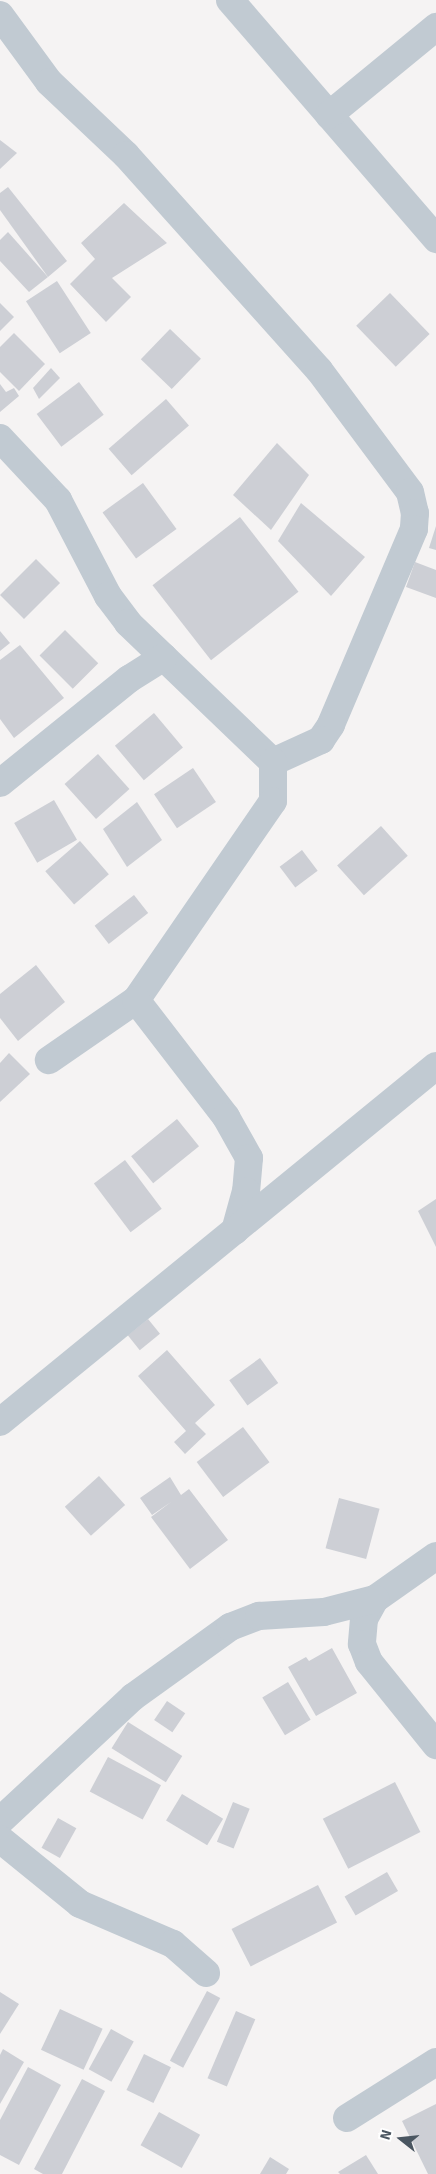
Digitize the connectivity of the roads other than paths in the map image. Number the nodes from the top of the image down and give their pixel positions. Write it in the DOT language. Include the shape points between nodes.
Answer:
graph roads {
  1 [pos="230,0"];
  2 [pos="0,15"];
  3 [pos="436,27"];
  4 [pos="329,114"];
  5 [pos="436,239"];
  6 [pos="0,438"];
  7 [pos="164,658"];
  8 [pos="273,762"];
  9 [pos="0,783"];
  10 [pos="136,1000"];
  11 [pos="50,1060"];
  12 [pos="436,1066"];
  13 [pos="234,1231"];
  14 [pos="0,1422"];
  15 [pos="436,1556"];
  16 [pos="375,1599"];
  17 [pos="324,1612"];
  18 [pos="362,1644"];
  19 [pos="436,1745"];
  20 [pos="0,1821"];
  21 [pos="0,1839"];
  22 [pos="206,1973"];
  23 [pos="436,2062"];
  24 [pos="347,2118"];
  1 -- 4 [label="street"];
  2 -- 8 [label="street" via="49,82 126,155 319,370 410,492 415,513 414,529 331,725 322,740"];
  3 -- 4 [label="street"];
  4 -- 5 [label="street"];
  6 -- 7 [label="street" via="58,500 108,596 128,623"];
  7 -- 8 [label="street"];
  7 -- 9 [label="street" via="129,679"];
  8 -- 10 [label="street" via="273,801"];
  10 -- 11 [label="street"];
  10 -- 13 [label="street" via="226,1117 249,1158 246,1191"];
  12 -- 13 [label="street"];
  13 -- 14 [label="street"];
  15 -- 16 [label="street"];
  16 -- 17 [label="street"];
  16 -- 18 [label="street" via="364,1619"];
  17 -- 18 [label="street"];
  17 -- 20 [label="street" via="259,1616 230,1627 133,1697"];
  18 -- 19 [label="street" via="369,1662"];
  21 -- 22 [label="street" via="80,1904 173,1944"];
  23 -- 24 [label="street"];
}
